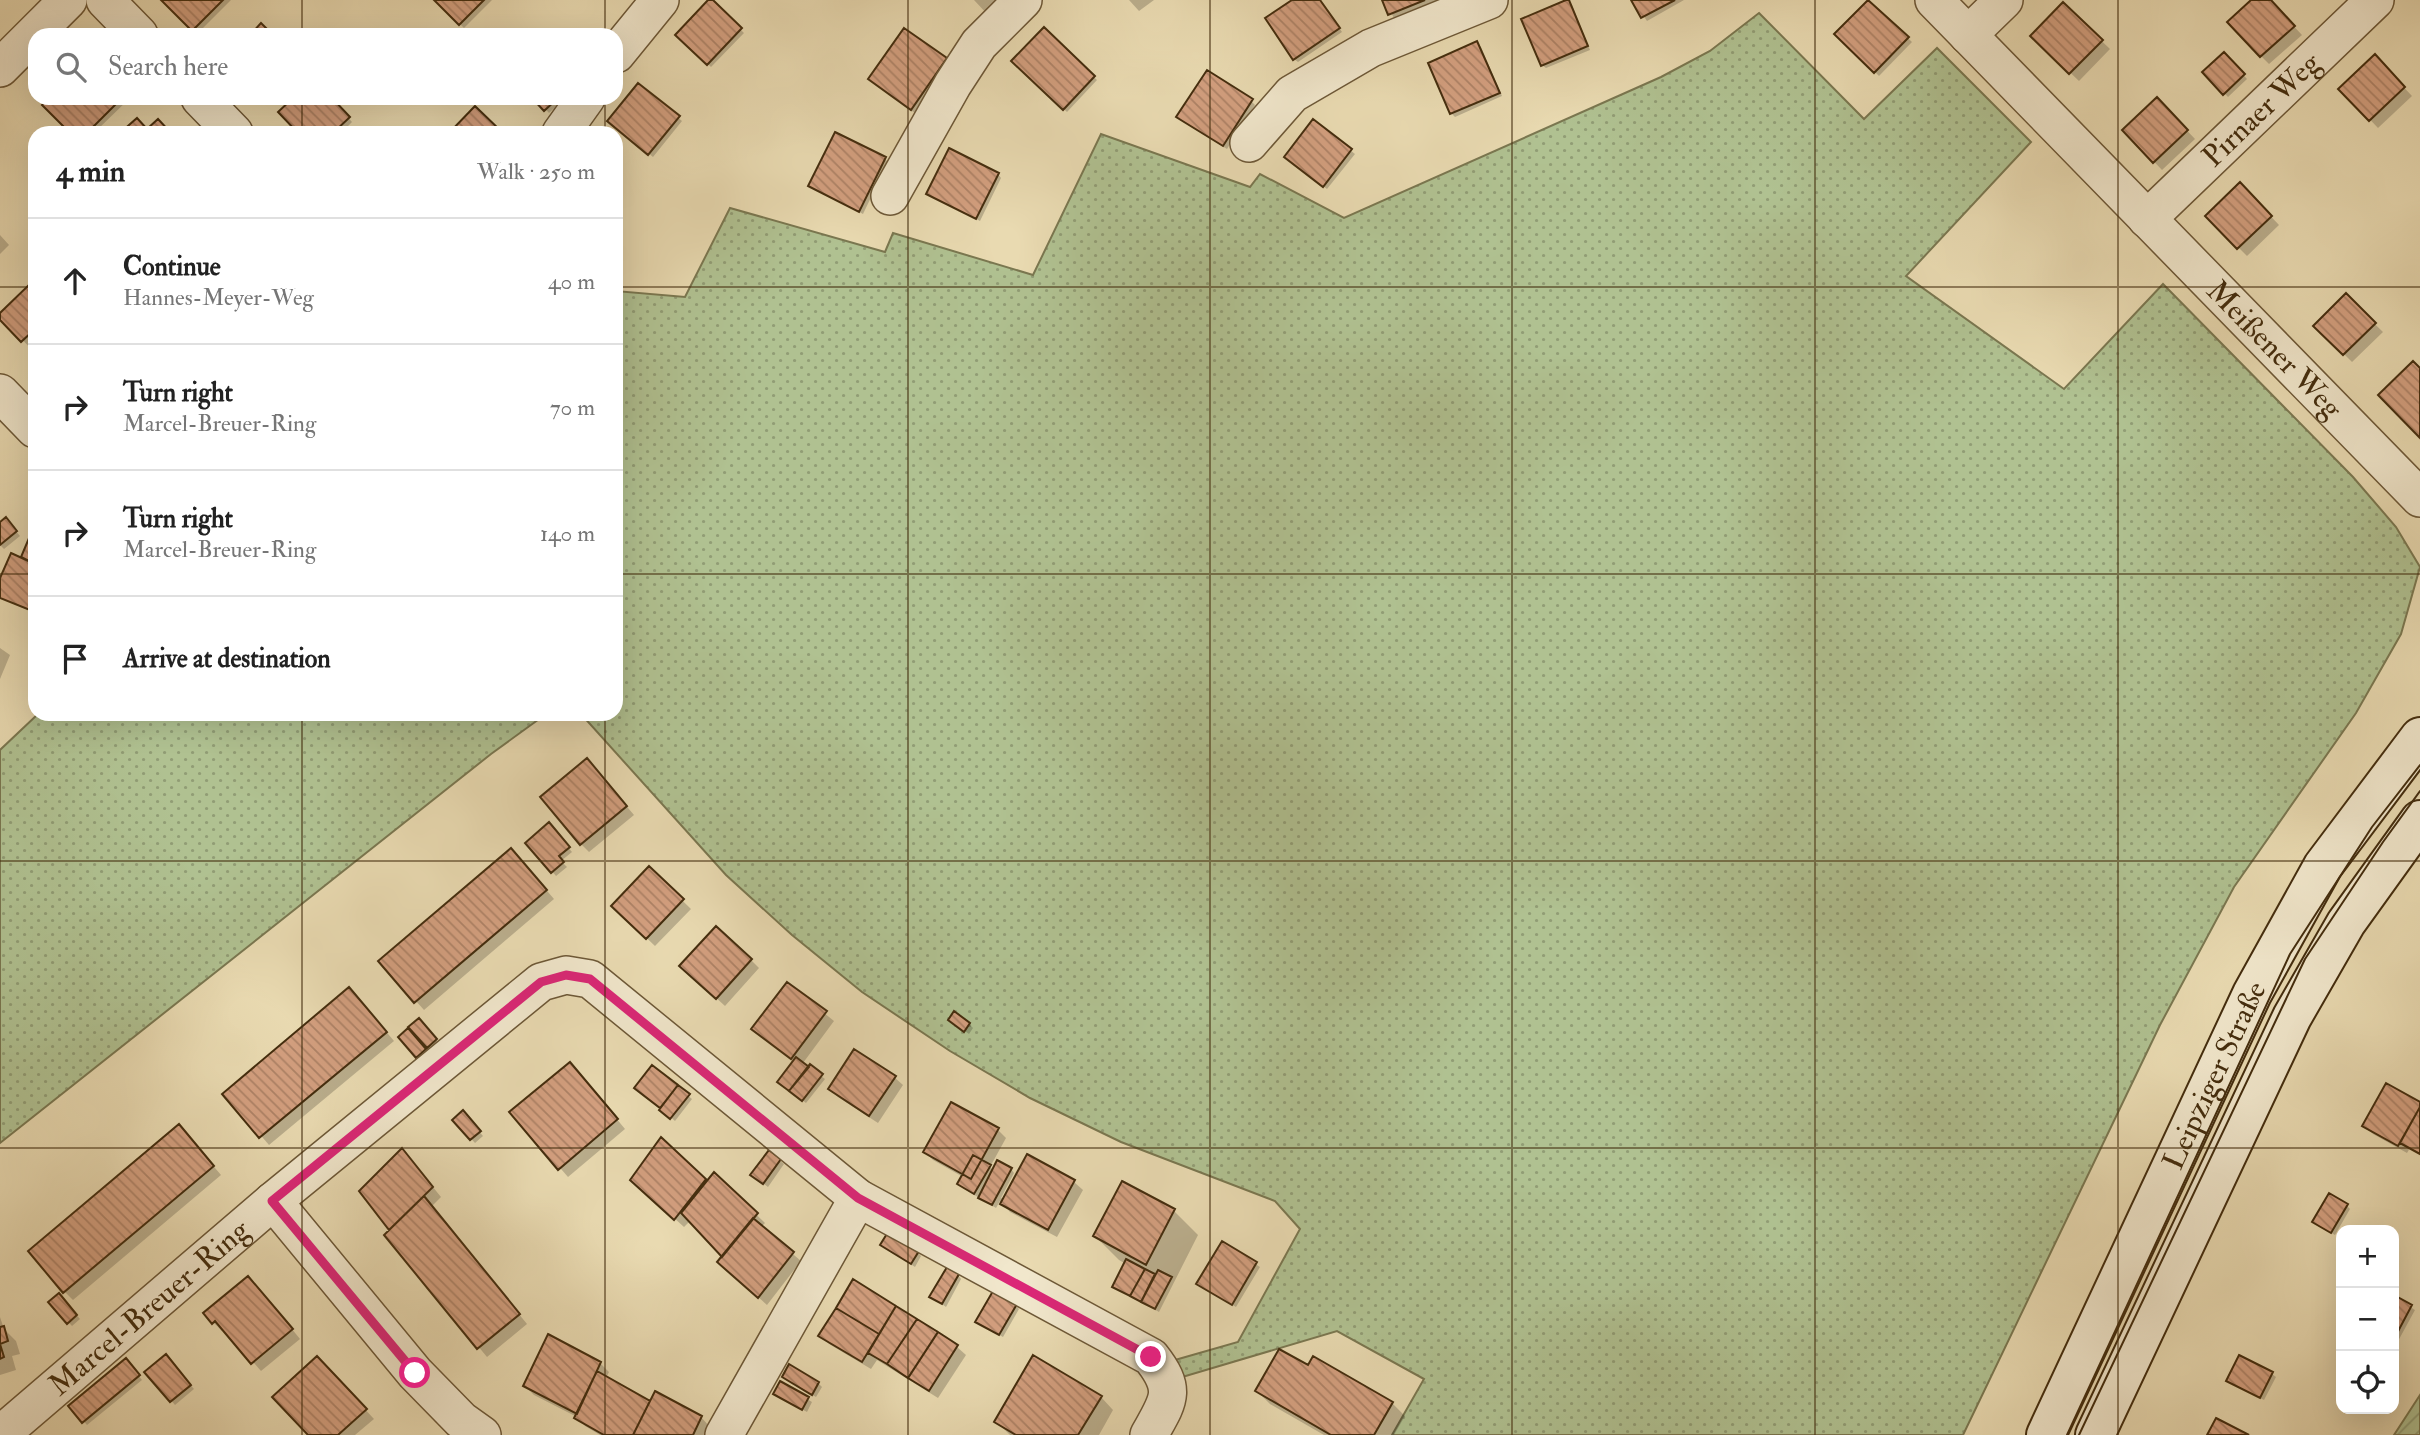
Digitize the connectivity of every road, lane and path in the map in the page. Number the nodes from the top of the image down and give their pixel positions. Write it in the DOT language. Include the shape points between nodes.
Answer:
graph roads {
  1 [pos="68,0"];
  2 [pos="105,0"];
  3 [pos="660,0"];
  4 [pos="1023,0"];
  5 [pos="1489,0"];
  6 [pos="1934,0"];
  7 [pos="2004,0"];
  8 [pos="2375,0"];
  9 [pos="40,28"];
  10 [pos="132,28"];
  11 [pos="1968,35"];
  12 [pos="28,40"];
  13 [pos="623,45"];
  14 [pos="0,68"];
  15 [pos="207,105"];
  16 [pos="581,105"];
  17 [pos="227,126"];
  18 [pos="566,126"];
  19 [pos="1249,144"];
  20 [pos="890,196"];
  21 [pos="2138,209"];
  22 [pos="0,393"];
  23 [pos="28,422"];
  24 [pos="2420,498"];
  25 [pos="2420,737"];
  26 [pos="2420,820"];
  27 [pos="858,1198"];
  28 [pos="272,1201"];
  29 [pos="0,1435"];
  30 [pos="482,1435"];
  31 [pos="724,1435"];
  32 [pos="1149,1435"];
  33 [pos="2046,1435"];
  34 [pos="2095,1435"];
  1 -- 9 [label="street"];
  2 -- 10 [label="street"];
  3 -- 13 [label="street"];
  4 -- 20 [label="street" via="979,44"];
  5 -- 19 [label="street" via="1371,48 1293,94"];
  6 -- 11 [label="street, Meißener Weg"];
  7 -- 11 [label="street"];
  8 -- 21 [label="street, Pirnaer Weg"];
  11 -- 21 [label="street, Meißener Weg" via="2045,114 2050,147 2094,190"];
  12 -- 14 [label="street"];
  15 -- 17 [label="street"];
  16 -- 18 [label="street"];
  21 -- 24 [label="street, Meißener Weg"];
  22 -- 23 [label="street"];
  25 -- 33 [label="main road, Leipziger Straße" via="2323,866 2252,994"];
  26 -- 34 [label="main road, Leipziger Straße" via="2346,923 2292,1017"];
  27 -- 28 [label="street, Marcel-Breuer-Ring" via="590,979 566,975 541,982"];
  27 -- 31 [label="street"];
  27 -- 32 [label="street, Marcel-Breuer-Ring" via="1151,1357 1165,1374 1168,1400"];
  28 -- 29 [label="street, Marcel-Breuer-Ring"];
  28 -- 30 [label="street" via="415,1373"];
}
